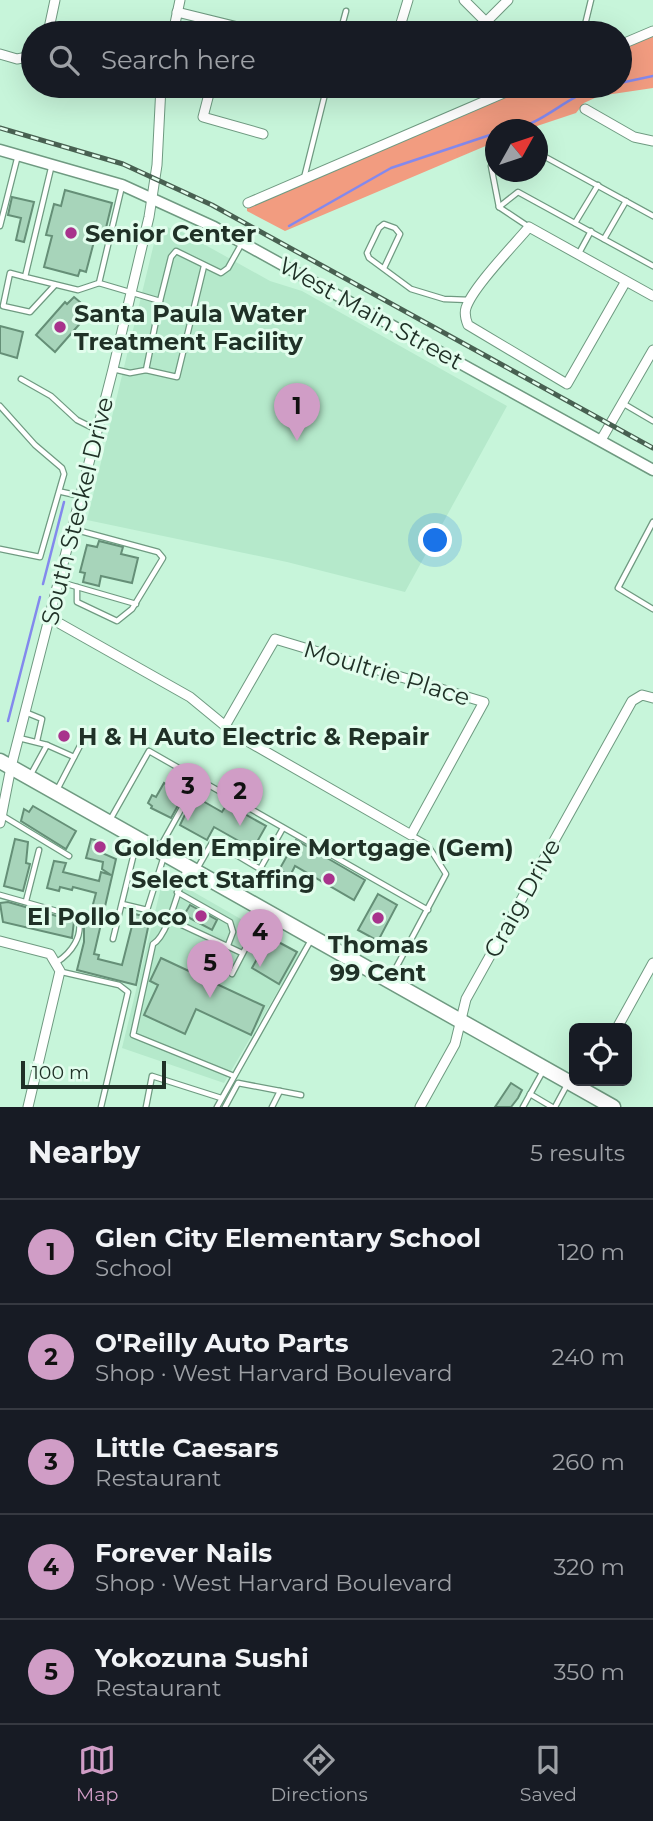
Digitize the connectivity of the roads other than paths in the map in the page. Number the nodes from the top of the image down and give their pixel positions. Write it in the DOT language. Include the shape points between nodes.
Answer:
graph roads {
  1 [pos="55,0"];
  2 [pos="180,0"];
  3 [pos="408,0"];
  4 [pos="464,0"];
  5 [pos="508,0"];
  6 [pos="591,0"];
  7 [pos="346,11"];
  8 [pos="177,12"];
  9 [pos="51,21"];
  10 [pos="175,21"];
  11 [pos="202,21"];
  12 [pos="343,21"];
  13 [pos="402,21"];
  14 [pos="487,21"];
  15 [pos="586,21"];
  16 [pos="653,31"];
  17 [pos="632,40"];
  18 [pos="0,54"];
  19 [pos="21,59"];
  20 [pos="160,98"];
  21 [pos="208,98"];
  22 [pos="324,98"];
  23 [pos="492,98"];
  24 [pos="584,109"];
  25 [pos="263,134"];
  26 [pos="653,141"];
  27 [pos="0,150"];
  28 [pos="18,154"];
  29 [pos="548,159"];
  30 [pos="52,163"];
  31 [pos="304,179"];
  32 [pos="494,182"];
  33 [pos="122,185"];
  34 [pos="598,185"];
  35 [pos="150,198"];
  36 [pos="626,201"];
  37 [pos="248,203"];
  38 [pos="499,207"];
  39 [pos="653,216"];
  40 [pos="575,223"];
  41 [pos="0,226"];
  42 [pos="529,227"];
  43 [pos="590,232"];
  44 [pos="604,239"];
  45 [pos="242,243"];
  46 [pos="578,255"];
  47 [pos="204,266"];
  48 [pos="653,267"];
  49 [pos="384,268"];
  50 [pos="25,277"];
  51 [pos="626,281"];
  52 [pos="99,283"];
  53 [pos="653,284"];
  54 [pos="55,285"];
  55 [pos="131,291"];
  56 [pos="650,294"];
  57 [pos="471,300"];
  58 [pos="160,301"];
  59 [pos="653,351"];
  60 [pos="113,369"];
  61 [pos="146,370"];
  62 [pos="21,379"];
  63 [pos="623,404"];
  64 [pos="0,406"];
  65 [pos="653,421"];
  66 [pos="97,430"];
  67 [pos="601,440"];
  68 [pos="653,470"];
  69 [pos="60,492"];
  70 [pos="76,495"];
  71 [pos="653,522"];
  72 [pos="72,529"];
  73 [pos="0,549"];
  74 [pos="59,582"];
  75 [pos="76,587"];
  76 [pos="136,604"];
  77 [pos="653,609"];
  78 [pos="50,618"];
  79 [pos="653,698"];
  80 [pos="25,712"];
  81 [pos="225,726"];
  82 [pos="19,738"];
  83 [pos="37,741"];
  84 [pos="82,742"];
  85 [pos="47,745"];
  86 [pos="74,757"];
  87 [pos="6,764"];
  88 [pos="30,776"];
  89 [pos="198,779"];
  90 [pos="57,791"];
  91 [pos="1,819"];
  92 [pos="110,820"];
  93 [pos="283,828"];
  94 [pos="411,835"];
  95 [pos="138,837"];
  96 [pos="39,850"];
  97 [pos="162,850"];
  98 [pos="69,856"];
  99 [pos="192,868"];
  100 [pos="177,892"];
  101 [pos="0,895"];
  102 [pos="26,901"];
  103 [pos="122,904"];
  104 [pos="266,909"];
  105 [pos="428,910"];
  106 [pos="169,919"];
  107 [pos="313,936"];
  108 [pos="113,939"];
  109 [pos="0,941"];
  110 [pos="228,945"];
  111 [pos="242,953"];
  112 [pos="653,963"];
  113 [pos="58,967"];
  114 [pos="232,974"];
  115 [pos="390,980"];
  116 [pos="461,1020"];
  117 [pos="620,1023"];
  118 [pos="545,1068"];
  119 [pos="234,1076"];
  120 [pos="569,1082"];
  121 [pos="586,1086"];
  122 [pos="280,1091"];
  123 [pos="530,1094"];
  124 [pos="301,1095"];
  125 [pos="222,1098"];
  126 [pos="594,1102"];
  127 [pos="28,1107"];
  128 [pos="101,1107"];
  129 [pos="146,1107"];
  130 [pos="217,1107"];
  131 [pos="225,1107"];
  132 [pos="272,1107"];
  133 [pos="420,1107"];
  134 [pos="523,1107"];
  135 [pos="553,1107"];
  136 [pos="613,1107"];
  1 -- 9 [label="street"];
  2 -- 8 [label="street"];
  3 -- 13 [label="street"];
  4 -- 14 [label="street"];
  5 -- 14 [label="street"];
  6 -- 15 [label="lane"];
  7 -- 12 [label="lane"];
  8 -- 10 [label="street"];
  8 -- 11 [label="street"];
  16 -- 17 [label="street"];
  18 -- 19 [label="street"];
  20 -- 35 [label="street, South Steckel Drive" via="157,165"];
  21 -- 25 [label="street" via="203,117"];
  22 -- 31 [label="lane"];
  23 -- 31 [label="street"];
  24 -- 26 [label="street"];
  27 -- 28 [label="street, West Main Street"];
  28 -- 30 [label="street, West Main Street"];
  28 -- 41 [label="lane"];
  29 -- 34 [label="lane"];
  30 -- 33 [label="street, West Main Street"];
  30 -- 50 [label="lane"];
  31 -- 37 [label="street"];
  32 -- 38 [label="lane"];
  33 -- 35 [label="street, West Main Street"];
  33 -- 52 [label="lane"];
  34 -- 36 [label="lane"];
  34 -- 40 [label="lane"];
  35 -- 45 [label="street, West Main Street"];
  35 -- 55 [label="street, South Steckel Drive"];
  36 -- 39 [label="lane"];
  36 -- 44 [label="lane"];
  38 -- 40 [label="lane" via="518,192"];
  38 -- 42 [label="lane"];
  40 -- 43 [label="lane"];
  42 -- 46 [label="street"];
  42 -- 57 [label="street"];
  43 -- 44 [label="lane"];
  43 -- 46 [label="lane"];
  44 -- 48 [label="lane"];
  45 -- 47 [label="lane" via="225,272"];
  45 -- 67 [label="street, West Main Street"];
  46 -- 51 [label="street"];
  47 -- 58 [label="lane" via="176,251 170,257"];
  47 -- 61 [label="lane" via="177,377"];
  49 -- 49 [label="lane" via="367,253 384,225 400,234"];
  49 -- 57 [label="lane" via="411,289 444,299"];
  50 -- 54 [label="lane"];
  50 -- 54 [label="lane" via="10,272 3,306 30,312"];
  51 -- 56 [label="street"];
  51 -- 57 [label="street" via="568,384 468,325 466,307"];
  52 -- 54 [label="lane" via="78,290"];
  52 -- 55 [label="lane"];
  53 -- 56 [label="lane"];
  55 -- 58 [label="lane"];
  55 -- 60 [label="street, South Steckel Drive"];
  58 -- 61 [label="lane"];
  59 -- 63 [label="street"];
  60 -- 61 [label="lane"];
  60 -- 66 [label="street, South Steckel Drive"];
  62 -- 66 [label="lane"];
  63 -- 65 [label="lane"];
  63 -- 67 [label="street"];
  64 -- 69 [label="lane" via="62,468"];
  66 -- 70 [label="street, South Steckel Drive"];
  67 -- 68 [label="street, West Main Street"];
  69 -- 70 [label="lane"];
  69 -- 73 [label="lane" via="40,557"];
  70 -- 72 [label="street, South Steckel Drive"];
  71 -- 77 [label="lane" via="618,588"];
  72 -- 74 [label="street, South Steckel Drive"];
  72 -- 76 [label="lane" via="163,554"];
  74 -- 75 [label="lane"];
  74 -- 78 [label="street, South Steckel Drive"];
  75 -- 76 [label="lane"];
  75 -- 76 [label="lane" via="77,602 117,621"];
  78 -- 80 [label="street, South Steckel Drive"];
  78 -- 81 [label="street" via="190,697"];
  79 -- 116 [label="street, Craig Drive" via="639,695 632,701 466,999"];
  80 -- 82 [label="street, South Steckel Drive"];
  80 -- 83 [label="lane" via="42,719"];
  81 -- 94 [label="street"];
  81 -- 94 [label="street, Moultrie Place" via="275,639 484,702"];
  82 -- 83 [label="lane"];
  82 -- 87 [label="street, South Steckel Drive"];
  83 -- 85 [label="lane"];
  84 -- 86 [label="lane"];
  85 -- 86 [label="lane"];
  85 -- 88 [label="lane"];
  86 -- 90 [label="lane"];
  87 -- 88 [label="main road"];
  87 -- 91 [label="street, South Steckel Drive"];
  88 -- 90 [label="main road"];
  89 -- 92 [label="lane" via="149,751"];
  89 -- 93 [label="lane"];
  89 -- 97 [label="lane"];
  90 -- 92 [label="main road"];
  91 -- 98 [label="lane"];
  92 -- 95 [label="main road"];
  93 -- 99 [label="lane" via="260,869 213,841"];
  93 -- 105 [label="lane"];
  94 -- 105 [label="lane" via="427,844 446,874"];
  95 -- 97 [label="main road"];
  95 -- 103 [label="lane"];
  96 -- 102 [label="lane"];
  97 -- 99 [label="main road"];
  97 -- 103 [label="lane" via="147,910"];
  99 -- 100 [label="lane"];
  99 -- 104 [label="main road"];
  100 -- 106 [label="lane"];
  100 -- 110 [label="lane" via="230,922 233,932"];
  101 -- 102 [label="lane"];
  102 -- 113 [label="lane" via="78,917 74,947"];
  103 -- 108 [label="lane"];
  104 -- 107 [label="main road"];
  104 -- 111 [label="lane"];
  105 -- 115 [label="lane"];
  106 -- 110 [label="lane"];
  106 -- 119 [label="lane" via="153,944 133,1035"];
  107 -- 115 [label="main road"];
  107 -- 119 [label="lane"];
  109 -- 113 [label="street" via="43,952"];
  110 -- 111 [label="lane"];
  111 -- 114 [label="lane"];
  112 -- 117 [label="street"];
  113 -- 127 [label="street"];
  113 -- 128 [label="lane" via="119,985 128,992"];
  115 -- 116 [label="main road"];
  116 -- 118 [label="main road"];
  116 -- 133 [label="street, Craig Drive" via="455,1044"];
  118 -- 120 [label="main road"];
  118 -- 123 [label="lane"];
  119 -- 125 [label="lane"];
  120 -- 135 [label="lane"];
  121 -- 126 [label="main road"];
  122 -- 124 [label="lane"];
  122 -- 131 [label="lane" via="238,1083"];
  122 -- 132 [label="lane"];
  123 -- 134 [label="lane"];
  123 -- 135 [label="lane"];
  125 -- 129 [label="lane" via="152,1076"];
  125 -- 130 [label="lane"];
  126 -- 136 [label="main road"];
}
